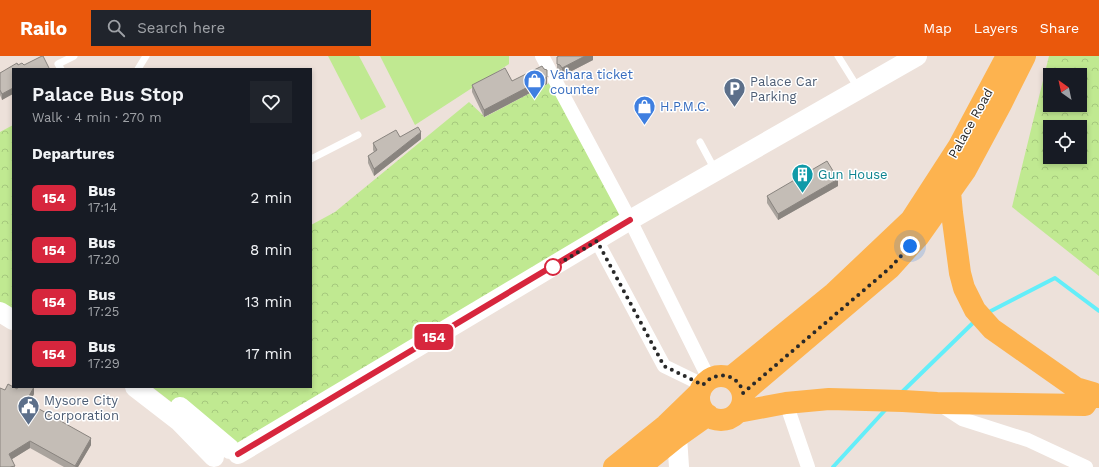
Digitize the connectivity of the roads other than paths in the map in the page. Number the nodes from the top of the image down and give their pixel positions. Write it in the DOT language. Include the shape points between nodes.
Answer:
graph roads {
  1 [pos="74,56"];
  2 [pos="146,56"];
  3 [pos="542,56"];
  4 [pos="838,56"];
  5 [pos="917,56"];
  6 [pos="1007,56"];
  7 [pos="1025,56"];
  8 [pos="60,68"];
  9 [pos="139,68"];
  10 [pos="858,90"];
  11 [pos="358,134"];
  12 [pos="700,142"];
  13 [pos="312,158"];
  14 [pos="716,171"];
  15 [pos="941,190"];
  16 [pos="630,220"];
  17 [pos="597,241"];
  18 [pos="0,302"];
  19 [pos="12,308"];
  20 [pos="0,312"];
  21 [pos="12,319"];
  22 [pos="704,385"];
  23 [pos="136,388"];
  24 [pos="154,388"];
  25 [pos="738,394"];
  26 [pos="1090,400"];
  27 [pos="786,403"];
  28 [pos="937,403"];
  29 [pos="708,415"];
  30 [pos="677,437"];
  31 [pos="231,461"];
  32 [pos="614,467"];
  33 [pos="640,467"];
  34 [pos="679,467"];
  35 [pos="808,467"];
  36 [pos="1086,467"];
  1 -- 8 [label="lane" via="58,64"];
  2 -- 9 [label="lane"];
  3 -- 16 [label="street"];
  4 -- 10 [label="lane"];
  5 -- 10 [label="street"];
  6 -- 15 [label="main road, Palace Road" via="958,146"];
  7 -- 15 [label="main road" via="965,171"];
  10 -- 14 [label="street"];
  11 -- 13 [label="lane"];
  12 -- 14 [label="lane"];
  14 -- 16 [label="street"];
  15 -- 25 [label="main road" via="834,293"];
  15 -- 26 [label="main road" via="952,213 964,288 975,310 992,329"];
  16 -- 17 [label="street"];
  16 -- 22 [label="street"];
  17 -- 22 [label="street" via="664,366"];
  17 -- 31 [label="street"];
  18 -- 19 [label="street"];
  20 -- 21 [label="street"];
  22 -- 25 [label="main road" via="716,376 724,375"];
  22 -- 29 [label="main road" via="699,401"];
  22 -- 32 [label="main road" via="666,426"];
  23 -- 31 [label="street"];
  24 -- 31 [label="street" via="186,411"];
  25 -- 27 [label="main road"];
  25 -- 29 [label="main road" via="732,417 724,420"];
  26 -- 28 [label="main road"];
  27 -- 28 [label="main road" via="829,399"];
  27 -- 35 [label="street"];
  28 -- 36 [label="street" via="962,420 1028,440"];
  29 -- 30 [label="main road"];
  30 -- 33 [label="main road"];
  30 -- 34 [label="street"];
}
